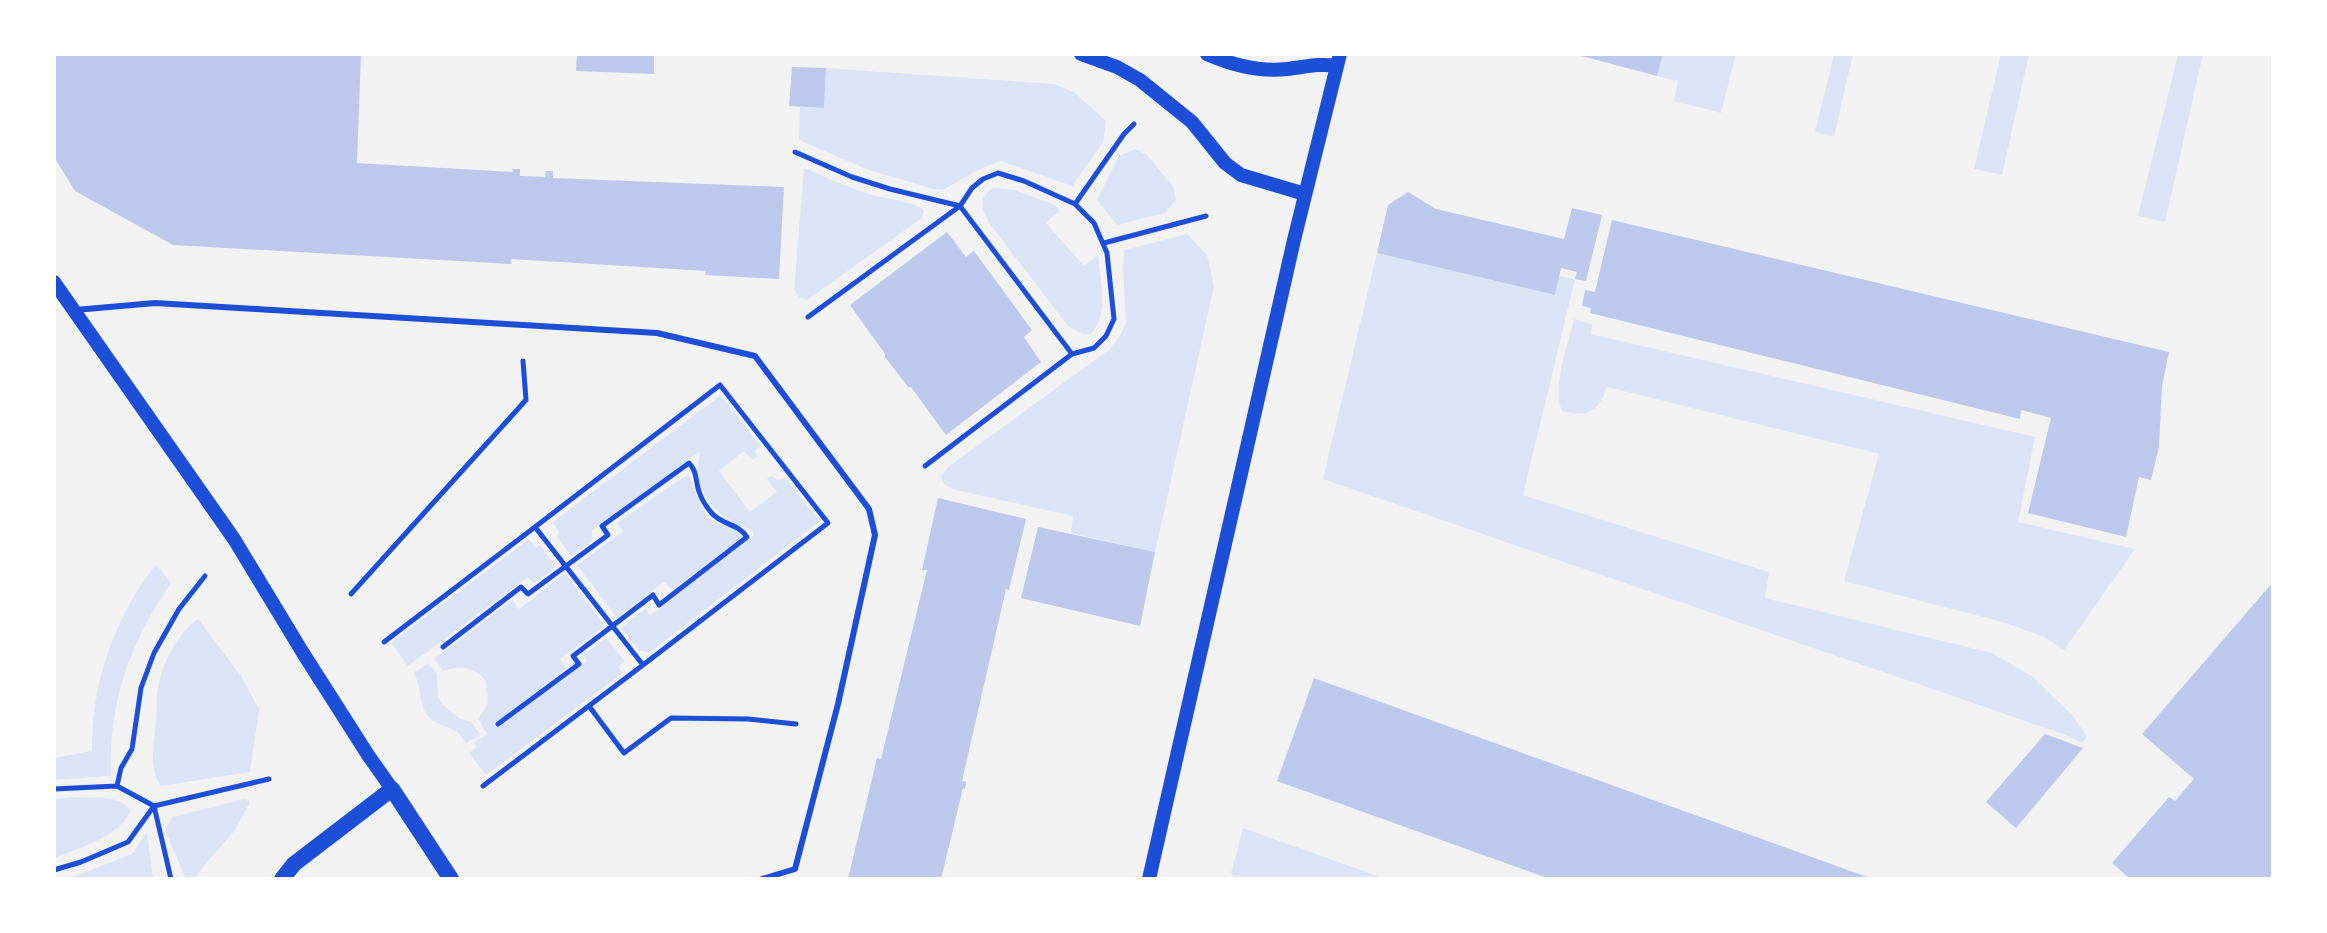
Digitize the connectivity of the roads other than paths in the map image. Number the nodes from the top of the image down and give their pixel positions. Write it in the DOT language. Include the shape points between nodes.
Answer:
graph roads {
  1 [pos="1081,54"];
  2 [pos="1207,54"];
  3 [pos="1339,60"];
  4 [pos="1305,194"];
  5 [pos="54,282"];
  6 [pos="75,310"];
  7 [pos="392,789"];
  8 [pos="795,869"];
  9 [pos="282,879"];
  10 [pos="451,879"];
  11 [pos="762,879"];
  12 [pos="792,879"];
  13 [pos="1149,879"];
  1 -- 4 [label="street" via="1140,80 1192,122 1241,175"];
  2 -- 3 [label="street" via="1265,69"];
  3 -- 4 [label="street"];
  4 -- 13 [label="street"];
  5 -- 6 [label="street"];
  6 -- 7 [label="street" via="234,539"];
  6 -- 8 [label="lane" via="155,303 657,333 755,356 869,509 875,535"];
  7 -- 9 [label="main road" via="294,864"];
  7 -- 10 [label="main road"];
  8 -- 11 [label="lane"];
  8 -- 12 [label="lane"];
}
